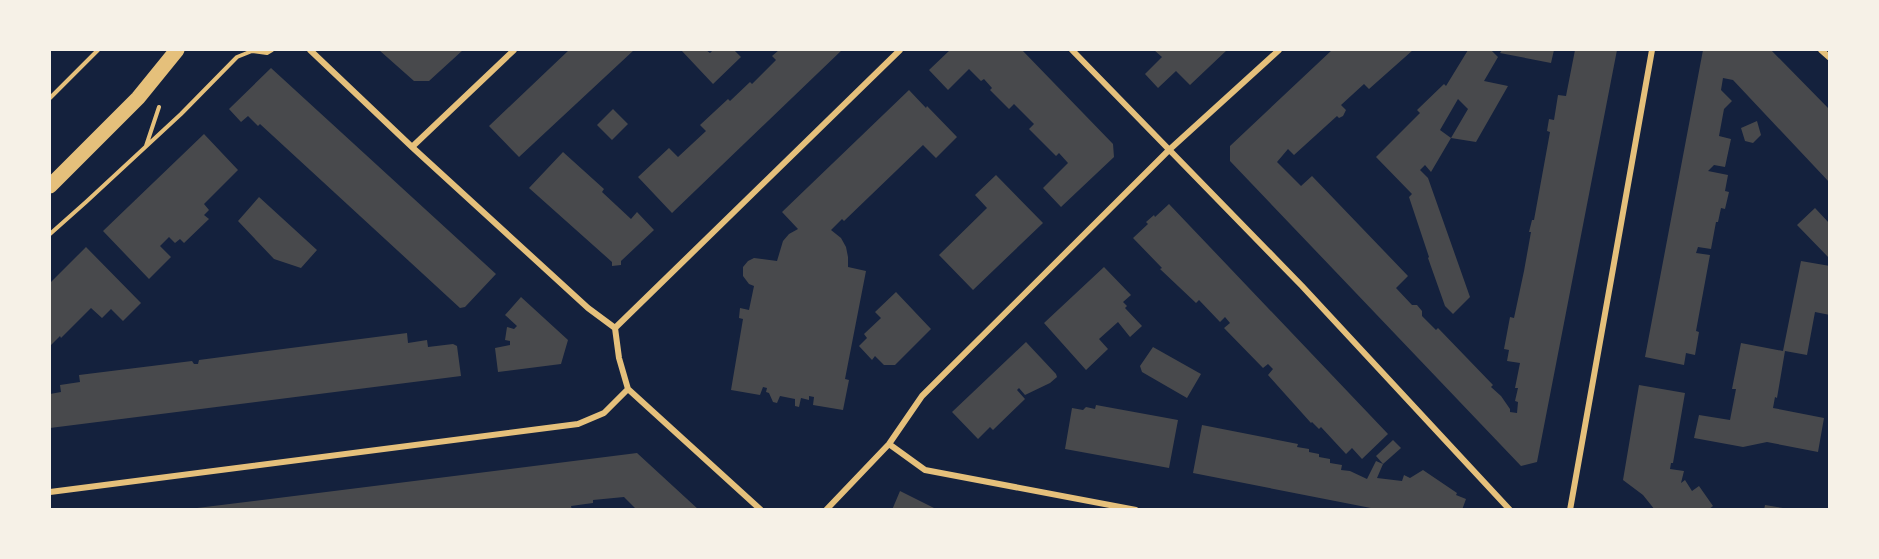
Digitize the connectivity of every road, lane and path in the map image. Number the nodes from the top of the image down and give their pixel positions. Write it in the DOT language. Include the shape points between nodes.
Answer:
graph roads {
  1 [pos="98,50"];
  2 [pos="272,50"];
  3 [pos="310,50"];
  4 [pos="514,50"];
  5 [pos="900,50"];
  6 [pos="1072,50"];
  7 [pos="1279,50"];
  8 [pos="1652,50"];
  9 [pos="1821,50"];
  10 [pos="178,51"];
  11 [pos="1830,58"];
  12 [pos="50,98"];
  13 [pos="412,147"];
  14 [pos="1169,150"];
  15 [pos="50,186"];
  16 [pos="50,234"];
  17 [pos="615,328"];
  18 [pos="628,389"];
  19 [pos="889,444"];
  20 [pos="50,492"];
  21 [pos="761,510"];
  22 [pos="826,510"];
  23 [pos="1136,510"];
  24 [pos="1510,510"];
  25 [pos="1570,510"];
  1 -- 12 [label="path"];
  2 -- 16 [label="path" via="237,57"];
  3 -- 13 [label="street"];
  4 -- 13 [label="street"];
  5 -- 17 [label="street"];
  6 -- 14 [label="street"];
  7 -- 14 [label="street"];
  8 -- 25 [label="street"];
  9 -- 11 [label="street"];
  10 -- 15 [label="main road" via="138,98"];
  13 -- 17 [label="street" via="588,308"];
  14 -- 19 [label="street" via="922,396"];
  14 -- 24 [label="street" via="1302,286"];
  17 -- 18 [label="street"];
  18 -- 20 [label="street" via="604,413 578,424"];
  18 -- 21 [label="street"];
  19 -- 22 [label="street"];
  19 -- 23 [label="street" via="925,470"];
}
